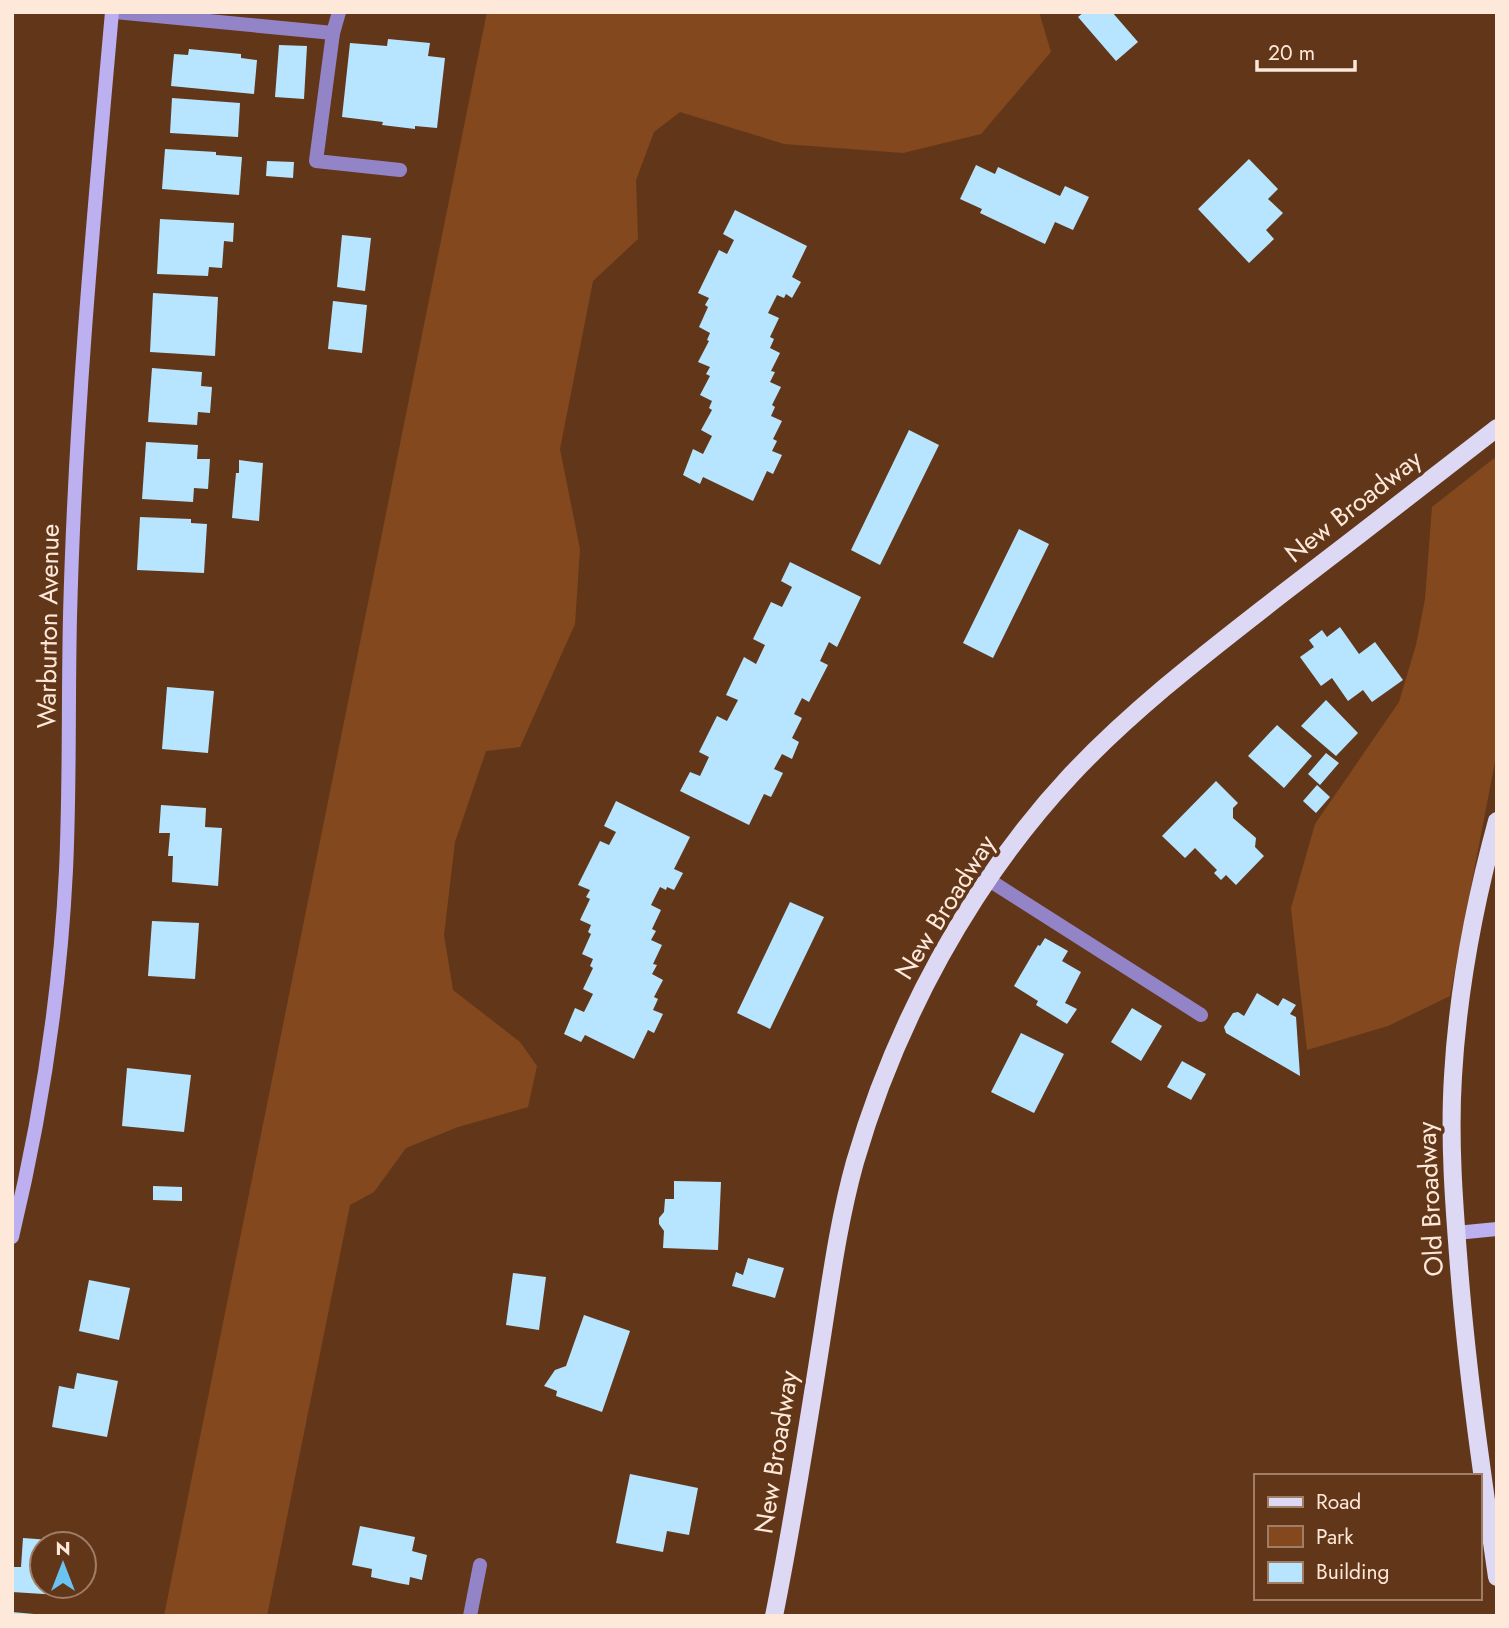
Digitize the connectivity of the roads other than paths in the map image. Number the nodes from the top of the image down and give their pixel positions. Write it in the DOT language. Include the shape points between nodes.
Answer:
graph roads {
  1 [pos="113,12"];
  2 [pos="339,12"];
  3 [pos="333,33"];
  4 [pos="400,170"];
  5 [pos="1497,428"];
  6 [pos="1497,821"];
  7 [pos="989,880"];
  8 [pos="1201,1015"];
  9 [pos="1497,1229"];
  10 [pos="1456,1233"];
  11 [pos="12,1237"];
  12 [pos="480,1564"];
  13 [pos="1497,1577"];
  14 [pos="470,1616"];
  15 [pos="774,1616"];
  1 -- 3 [label="street"];
  1 -- 11 [label="street, Warburton Avenue" via="84,324 70,616 65,886 38,1123"];
  2 -- 3 [label="street"];
  3 -- 4 [label="street" via="316,161"];
  5 -- 7 [label="main road, New Broadway" via="1142,706 1070,776"];
  6 -- 10 [label="main road, Old Broadway" via="1476,900 1457,1029 1452,1126"];
  7 -- 8 [label="street"];
  7 -- 15 [label="main road, New Broadway" via="940,957 901,1035 854,1165"];
  9 -- 10 [label="street"];
  10 -- 13 [label="main road, Old Broadway" via="1471,1390"];
  12 -- 14 [label="street"];
}
